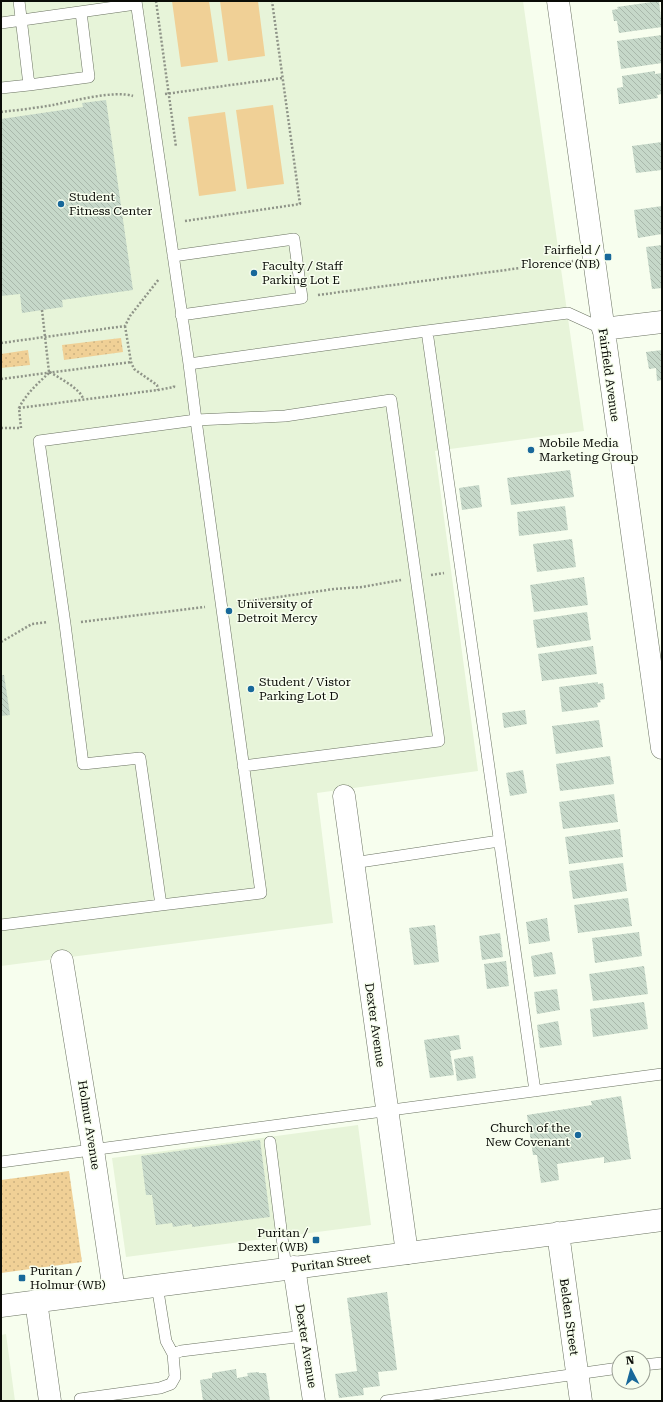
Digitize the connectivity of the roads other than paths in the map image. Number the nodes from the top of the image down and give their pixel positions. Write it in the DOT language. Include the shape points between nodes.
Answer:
graph roads {
  1 [pos="19,1"];
  2 [pos="558,1"];
  3 [pos="136,3"];
  4 [pos="81,12"];
  5 [pos="22,20"];
  6 [pos="1,23"];
  7 [pos="29,85"];
  8 [pos="1,88"];
  9 [pos="173,256"];
  10 [pos="181,315"];
  11 [pos="662,322"];
  12 [pos="603,329"];
  13 [pos="427,331"];
  14 [pos="189,364"];
  15 [pos="196,420"];
  16 [pos="662,748"];
  17 [pos="243,766"];
  18 [pos="344,796"];
  19 [pos="499,841"];
  20 [pos="353,863"];
  21 [pos="160,906"];
  22 [pos="1,925"];
  23 [pos="62,961"];
  24 [pos="662,1074"];
  25 [pos="535,1091"];
  26 [pos="387,1110"];
  27 [pos="270,1142"];
  28 [pos="93,1150"];
  29 [pos="1,1162"];
  30 [pos="662,1220"];
  31 [pos="558,1233"];
  32 [pos="407,1253"];
  33 [pos="290,1268"];
  34 [pos="157,1285"];
  35 [pos="114,1291"];
  36 [pos="36,1301"];
  37 [pos="1,1306"];
  38 [pos="304,1336"];
  39 [pos="173,1354"];
  40 [pos="662,1363"];
  41 [pos="651,1364"];
  42 [pos="611,1369"];
  43 [pos="577,1374"];
  44 [pos="449,1396"];
  45 [pos="80,1399"];
  46 [pos="50,1401"];
  47 [pos="314,1401"];
  48 [pos="386,1401"];
  49 [pos="581,1401"];
  1 -- 5 [label="lane"];
  2 -- 12 [label="street, Fairfield Avenue"];
  3 -- 4 [label="lane"];
  3 -- 9 [label="lane"];
  4 -- 5 [label="lane"];
  4 -- 7 [label="lane" via="90,77"];
  5 -- 6 [label="lane"];
  5 -- 7 [label="lane"];
  7 -- 8 [label="lane"];
  9 -- 10 [label="lane"];
  9 -- 10 [label="lane" via="294,239 302,298"];
  10 -- 14 [label="lane"];
  11 -- 12 [label="street"];
  12 -- 13 [label="lane" via="568,313"];
  12 -- 16 [label="street, Fairfield Avenue"];
  13 -- 14 [label="lane"];
  13 -- 19 [label="lane"];
  14 -- 15 [label="lane"];
  15 -- 17 [label="lane"];
  15 -- 17 [label="lane" via="285,416 391,400 439,742"];
  15 -- 21 [label="lane" via="39,441 83,764 140,758"];
  17 -- 21 [label="lane" via="261,893"];
  18 -- 20 [label="street, Dexter Avenue"];
  19 -- 20 [label="lane"];
  19 -- 25 [label="lane"];
  20 -- 26 [label="street, Dexter Avenue"];
  21 -- 22 [label="lane"];
  23 -- 28 [label="street, Holmur Avenue"];
  24 -- 25 [label="lane"];
  25 -- 26 [label="lane"];
  26 -- 28 [label="lane"];
  26 -- 32 [label="street, Dexter Avenue"];
  27 -- 33 [label="lane"];
  28 -- 29 [label="lane"];
  28 -- 35 [label="street, Holmur Avenue"];
  30 -- 31 [label="street, Puritan Street"];
  31 -- 32 [label="street, Puritan Street"];
  31 -- 43 [label="street, Belden Street"];
  32 -- 33 [label="street, Puritan Street"];
  33 -- 34 [label="street, Puritan Street"];
  33 -- 38 [label="street, Dexter Avenue"];
  34 -- 35 [label="street, Puritan Street"];
  34 -- 39 [label="lane" via="166,1341"];
  35 -- 36 [label="street, Puritan Street"];
  36 -- 37 [label="street, Puritan Street"];
  36 -- 46 [label="street"];
  38 -- 39 [label="lane"];
  38 -- 47 [label="street, Dexter Avenue"];
  39 -- 45 [label="lane" via="175,1377 171,1384 160,1388"];
  40 -- 41 [label="lane"];
  42 -- 43 [label="lane"];
  43 -- 44 [label="lane"];
  43 -- 49 [label="street, Belden Street"];
  44 -- 48 [label="lane"];
}
